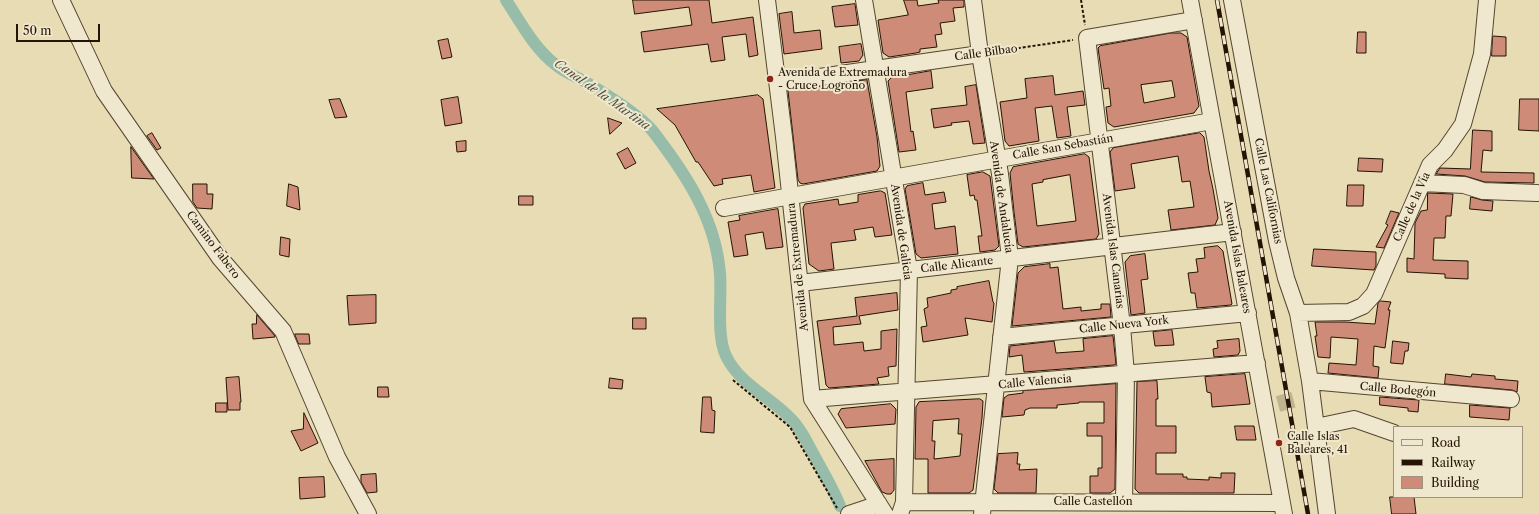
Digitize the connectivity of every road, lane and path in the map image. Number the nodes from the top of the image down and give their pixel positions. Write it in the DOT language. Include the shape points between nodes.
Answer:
graph roads {
  1 [pos="61,0"];
  2 [pos="766,0"];
  3 [pos="864,0"];
  4 [pos="973,0"];
  5 [pos="1081,0"];
  6 [pos="1190,0"];
  7 [pos="1232,0"];
  8 [pos="1487,0"];
  9 [pos="1194,20"];
  10 [pos="1087,38"];
  11 [pos="980,54"];
  12 [pos="875,69"];
  13 [pos="778,83"];
  14 [pos="1212,121"];
  15 [pos="1099,141"];
  16 [pos="997,159"];
  17 [pos="893,178"];
  18 [pos="1422,183"];
  19 [pos="1537,193"];
  20 [pos="791,196"];
  21 [pos="724,208"];
  22 [pos="1233,232"];
  23 [pos="1113,246"];
  24 [pos="1010,258"];
  25 [pos="909,270"];
  26 [pos="800,283"];
  27 [pos="1248,313"];
  28 [pos="1298,313"];
  29 [pos="1122,326"];
  30 [pos="1001,337"];
  31 [pos="1257,363"];
  32 [pos="1126,374"];
  33 [pos="733,380"];
  34 [pos="996,385"];
  35 [pos="1307,391"];
  36 [pos="906,392"];
  37 [pos="1511,399"];
  38 [pos="812,400"];
  39 [pos="1316,427"];
  40 [pos="1393,433"];
  41 [pos="1124,502"];
  42 [pos="902,508"];
  43 [pos="983,508"];
  44 [pos="1283,508"];
  45 [pos="882,509"];
  46 [pos="368,514"];
  47 [pos="840,514"];
  48 [pos="849,514"];
  49 [pos="1327,514"];
  1 -- 46 [label="street, Camino Fabero" via="104,91 220,258 283,331 337,457"];
  2 -- 13 [label="street, Avenida de Extremadura"];
  3 -- 12 [label="street, Avenida de Galicia"];
  4 -- 11 [label="street, Avenida de Andalucía"];
  5 -- 10 [label="path"];
  6 -- 9 [label="street, Avenida Islas Baleares"];
  7 -- 28 [label="street, Calle Las Californias" via="1277,242"];
  8 -- 18 [label="street, Calle de la Vía" via="1482,54 1463,124 1445,150 1430,165"];
  9 -- 10 [label="street"];
  9 -- 14 [label="street, Avenida Islas Baleares"];
  10 -- 11 [label="path, Calle Bilbao"];
  10 -- 15 [label="street, Avenida Islas Canarias"];
  11 -- 12 [label="street, Calle Bilbao"];
  11 -- 16 [label="street, Avenida de Andalucía"];
  12 -- 13 [label="street, Calle Bilbao"];
  12 -- 17 [label="street, Avenida de Galicia"];
  13 -- 20 [label="street, Avenida de Extremadura"];
  14 -- 15 [label="street, Calle San Sebastián"];
  14 -- 22 [label="street, Avenida Islas Baleares"];
  15 -- 16 [label="street, Calle San Sebastián"];
  15 -- 23 [label="street, Avenida Islas Canarias"];
  16 -- 17 [label="street, Calle San Sebastián"];
  16 -- 24 [label="street, Avenida de Andalucía"];
  17 -- 20 [label="street, Calle San Sebastián"];
  17 -- 25 [label="street, Avenida de Galicia"];
  18 -- 19 [label="street" via="1464,186 1483,191"];
  18 -- 28 [label="street, Calle de la Vía" via="1374,294 1363,306 1349,312"];
  20 -- 21 [label="street, Calle San Sebastián"];
  20 -- 26 [label="street, Avenida de Extremadura"];
  22 -- 23 [label="street, Calle Alicante"];
  22 -- 27 [label="street, Avenida Islas Baleares"];
  23 -- 24 [label="street, Calle Alicante"];
  23 -- 29 [label="street, Avenida Islas Canarias"];
  24 -- 25 [label="street, Calle Alicante"];
  24 -- 30 [label="street, Avenida de Andalucía"];
  25 -- 26 [label="street, Calle Alicante"];
  25 -- 36 [label="street, Avenida de Galicia"];
  26 -- 38 [label="street, Avenida de Extremadura"];
  27 -- 29 [label="street, Calle Nueva York"];
  27 -- 31 [label="street, Avenida Islas Baleares"];
  28 -- 35 [label="street, Calle Las Californias"];
  29 -- 30 [label="street, Calle Nueva York"];
  29 -- 32 [label="street, Avenida Islas Canarias"];
  30 -- 34 [label="street, Avenida de Andalucía"];
  31 -- 32 [label="street, Calle Valencia"];
  31 -- 44 [label="street, Avenida Islas Baleares" via="1271,406"];
  32 -- 34 [label="street, Calle Valencia"];
  32 -- 41 [label="street, Avenida Islas Canarias"];
  33 -- 47 [label="path" via="790,426"];
  34 -- 36 [label="street, Calle Valencia"];
  34 -- 43 [label="street, Avenida de Andalucía"];
  35 -- 37 [label="street, Calle Bodegón"];
  35 -- 39 [label="street, Calle Las Californias"];
  36 -- 38 [label="street, Calle Valencia"];
  36 -- 42 [label="street, Avenida de Galicia"];
  38 -- 45 [label="street, Avenida de Extremadura"];
  39 -- 40 [label="street" via="1354,419"];
  39 -- 49 [label="street, Calle Las Californias"];
  41 -- 43 [label="street, Calle Castellón"];
  41 -- 44 [label="street, Calle Castellón"];
  42 -- 43 [label="street, Calle Castellón"];
  45 -- 48 [label="street"];
}
